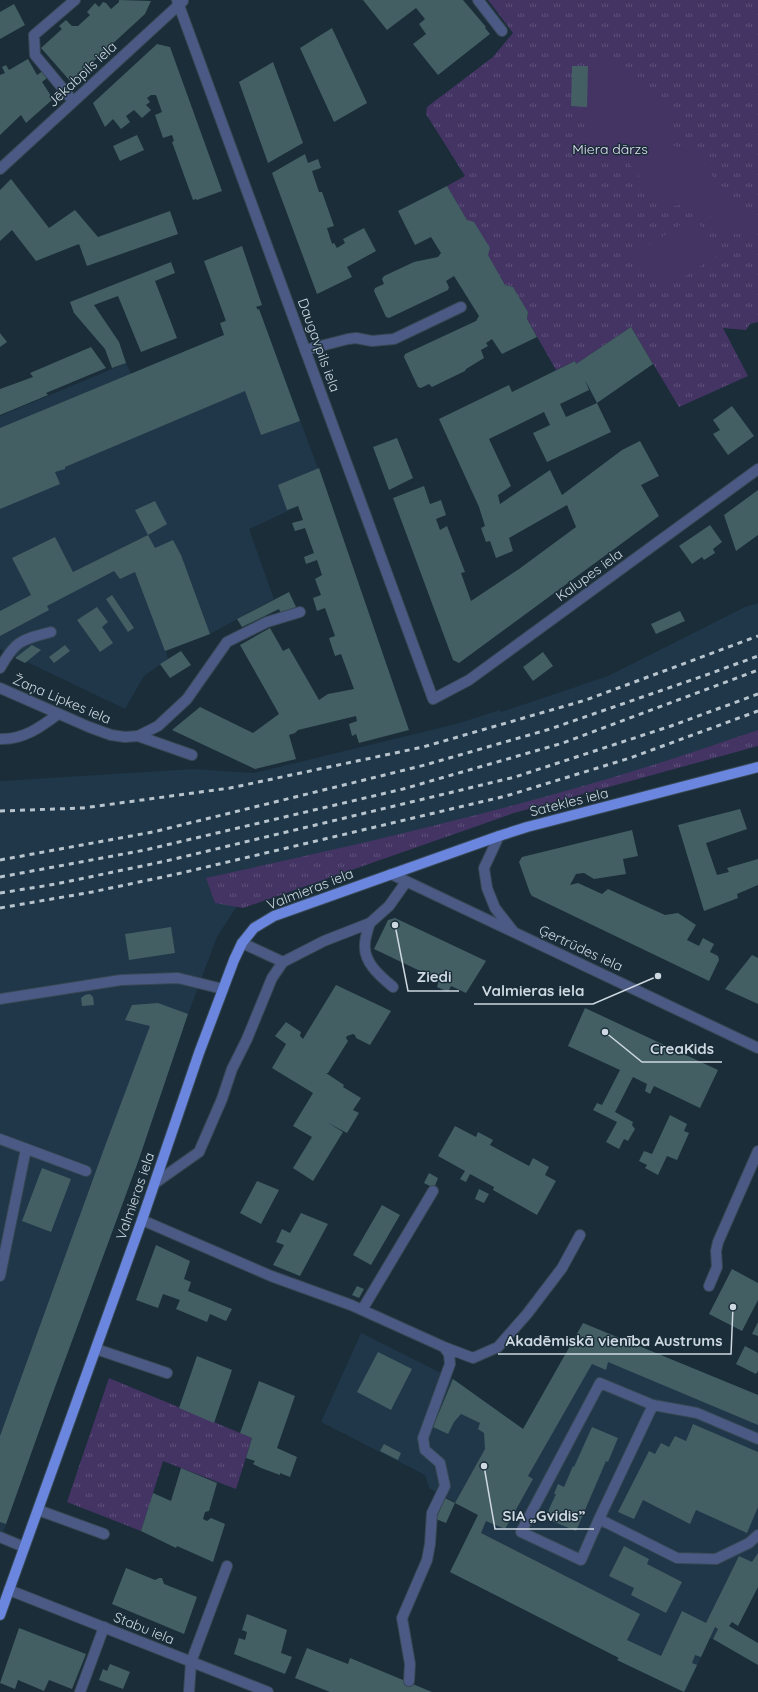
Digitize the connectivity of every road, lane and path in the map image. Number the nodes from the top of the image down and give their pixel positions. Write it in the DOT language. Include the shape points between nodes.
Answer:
graph roads {
  1 [pos="75,0"];
  2 [pos="478,0"];
  3 [pos="180,2"];
  4 [pos="502,31"];
  5 [pos="74,102"];
  6 [pos="0,169"];
  7 [pos="461,307"];
  8 [pos="306,350"];
  9 [pos="758,469"];
  10 [pos="300,612"];
  11 [pos="51,632"];
  12 [pos="0,668"];
  13 [pos="0,688"];
  14 [pos="433,699"];
  15 [pos="58,714"];
  16 [pos="138,736"];
  17 [pos="0,739"];
  18 [pos="192,755"];
  19 [pos="758,767"];
  20 [pos="499,836"];
  21 [pos="391,874"];
  22 [pos="406,882"];
  23 [pos="370,923"];
  24 [pos="514,932"];
  25 [pos="242,943"];
  26 [pos="283,962"];
  27 [pos="393,987"];
  28 [pos="223,989"];
  29 [pos="0,999"];
  30 [pos="758,1048"];
  31 [pos="0,1139"];
  32 [pos="26,1149"];
  33 [pos="758,1151"];
  34 [pos="86,1171"];
  35 [pos="155,1183"];
  36 [pos="432,1191"];
  37 [pos="142,1220"];
  38 [pos="580,1235"];
  39 [pos="0,1276"];
  40 [pos="709,1286"];
  41 [pos="362,1310"];
  42 [pos="444,1347"];
  43 [pos="96,1349"];
  44 [pos="167,1374"];
  45 [pos="653,1405"];
  46 [pos="758,1439"];
  47 [pos="38,1510"];
  48 [pos="599,1519"];
  49 [pos="104,1534"];
  50 [pos="758,1535"];
  51 [pos="0,1537"];
  52 [pos="24,1547"];
  53 [pos="227,1566"];
  54 [pos="9,1590"];
  55 [pos="0,1615"];
  56 [pos="104,1627"];
  57 [pos="192,1662"];
  58 [pos="409,1681"];
  59 [pos="80,1692"];
  60 [pos="189,1692"];
  61 [pos="268,1692"];
  1 -- 5 [label="street" via="34,35 35,55"];
  2 -- 4 [label="street"];
  3 -- 5 [label="street, Jēkabpils iela"];
  3 -- 8 [label="street, Daugavpils iela"];
  5 -- 6 [label="street, Jēkabpils iela"];
  7 -- 8 [label="street" via="394,339 348,339"];
  8 -- 14 [label="street, Daugavpils iela"];
  9 -- 14 [label="street, Kalupes iela" via="469,680"];
  10 -- 16 [label="street" via="267,622 227,642 187,699 158,726"];
  11 -- 12 [label="street" via="22,640"];
  13 -- 15 [label="street, Žaņa Lipkes iela"];
  15 -- 16 [label="street, Žaņa Lipkes iela" via="111,735"];
  15 -- 17 [label="street" via="27,734"];
  16 -- 18 [label="street"];
  19 -- 20 [label="main road, Satekles iela"];
  20 -- 21 [label="main road, Satekles iela"];
  20 -- 24 [label="street" via="484,868 487,888 496,908"];
  21 -- 22 [label="street, Ģertrūdes iela"];
  21 -- 25 [label="main road, Valmieras iela" via="274,916 254,928"];
  22 -- 23 [label="street" via="388,906"];
  22 -- 24 [label="street, Ģertrūdes iela"];
  23 -- 26 [label="street" via="324,941"];
  23 -- 27 [label="street" via="364,944 366,953 378,974"];
  24 -- 30 [label="street, Ģertrūdes iela"];
  25 -- 26 [label="street"];
  25 -- 28 [label="main road, Valmieras iela"];
  26 -- 35 [label="street" via="272,978 199,1152"];
  28 -- 29 [label="street" via="178,978 121,980"];
  28 -- 35 [label="main road, Valmieras iela"];
  31 -- 32 [label="street"];
  32 -- 34 [label="street"];
  32 -- 39 [label="street"];
  33 -- 40 [label="street" via="718,1242 717,1267"];
  35 -- 37 [label="main road, Valmieras iela"];
  36 -- 41 [label="street"];
  37 -- 41 [label="street" via="271,1276"];
  37 -- 43 [label="main road, Valmieras iela"];
  38 -- 42 [label="street" via="562,1268 498,1347 473,1358"];
  41 -- 42 [label="street"];
  42 -- 58 [label="street" via="450,1364 423,1438 425,1450 440,1463 445,1486 432,1514 427,1560 402,1618 410,1664"];
  43 -- 44 [label="street"];
  43 -- 47 [label="main road, Valmieras iela"];
  45 -- 46 [label="street" via="697,1412"];
  45 -- 48 [label="street"];
  45 -- 48 [label="street" via="600,1383 521,1532 581,1560"];
  47 -- 49 [label="street"];
  47 -- 52 [label="main road, Valmieras iela"];
  48 -- 50 [label="street" via="677,1558 716,1559 750,1543"];
  51 -- 52 [label="street"];
  52 -- 54 [label="main road, Valmieras iela"];
  53 -- 57 [label="street"];
  54 -- 55 [label="main road, Valmieras iela"];
  54 -- 56 [label="street, Stabu iela"];
  56 -- 57 [label="street, Stabu iela"];
  56 -- 59 [label="street"];
  57 -- 60 [label="street"];
  57 -- 61 [label="street, Stabu iela"];
}
